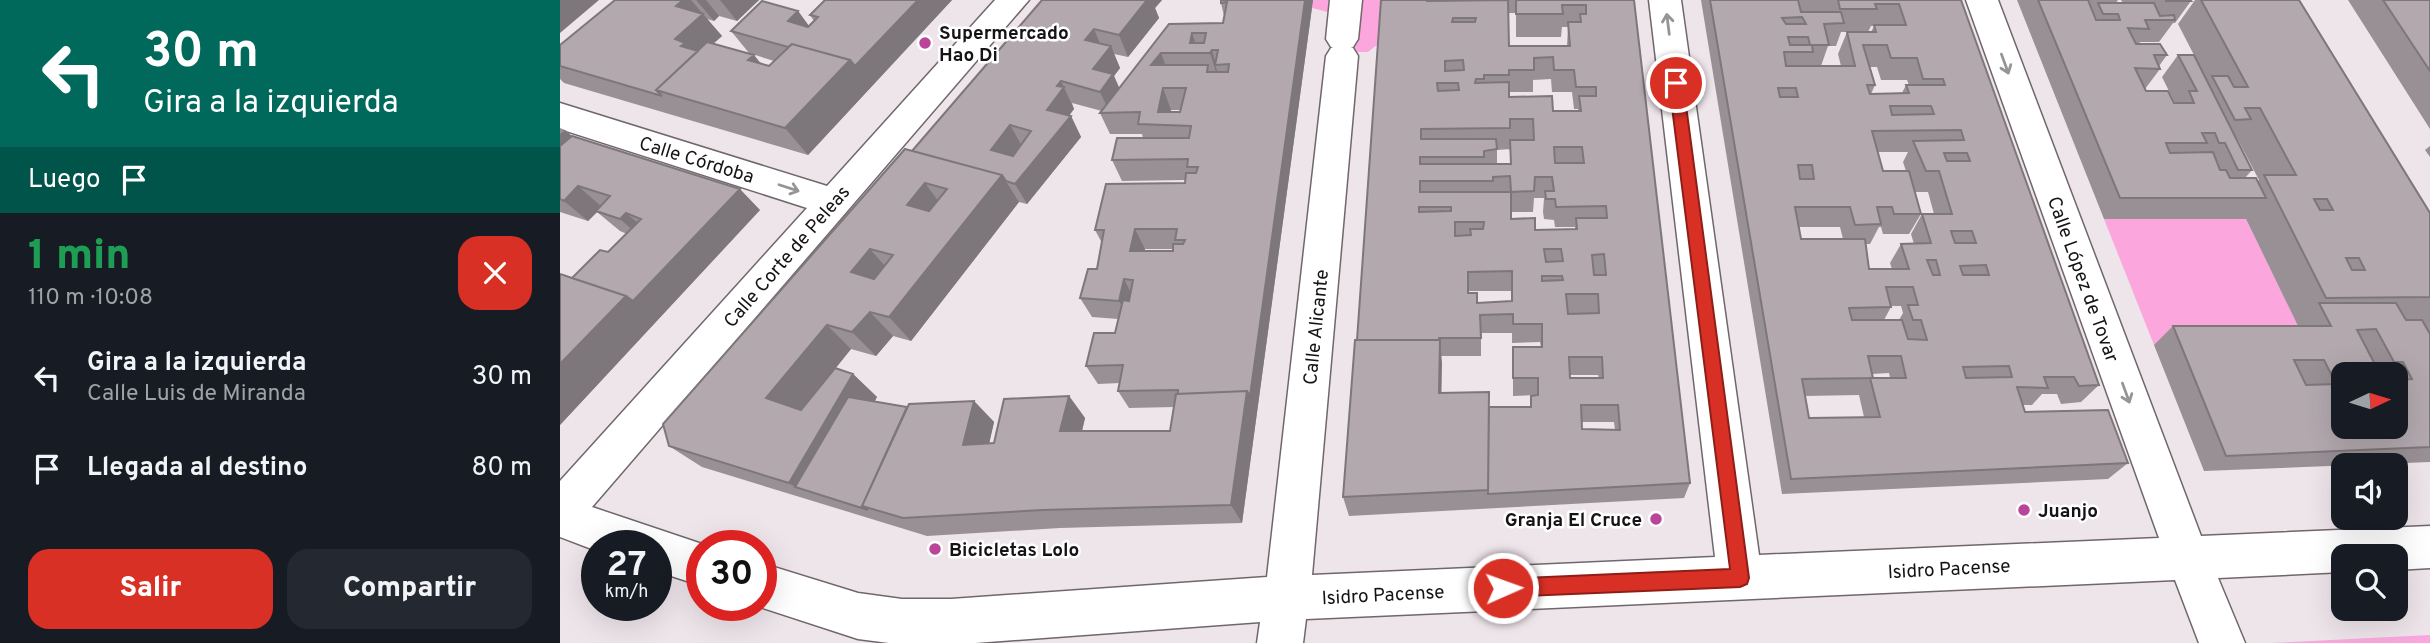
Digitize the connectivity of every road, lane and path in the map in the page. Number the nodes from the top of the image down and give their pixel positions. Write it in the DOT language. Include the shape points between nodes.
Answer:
graph roads {
  1 [pos="1013,0"];
  2 [pos="1346,0"];
  3 [pos="1665,0"];
  4 [pos="1982,0"];
  5 [pos="560,116"];
  6 [pos="834,202"];
  7 [pos="560,512"];
  8 [pos="560,517"];
  9 [pos="597,530"];
  10 [pos="2430,547"];
  11 [pos="2187,558"];
  12 [pos="1740,578"];
  13 [pos="777,590"];
  14 [pos="1287,598"];
  15 [pos="1280,643"];
  16 [pos="2222,643"];
  1 -- 6 [label="street, Calle Corte de Peleas"];
  2 -- 14 [label="street, Calle Alicante"];
  12 -- 3 [label="street, one-way"];
  4 -- 11 [label="street, Calle López de Tovar, one-way"];
  5 -- 6 [label="street, Calle Córdoba, one-way"];
  6 -- 7 [label="street, Calle Corte de Peleas"];
  8 -- 9 [label="street"];
  10 -- 11 [label="street, Isidro Pacense"];
  11 -- 12 [label="street, Isidro Pacense"];
  11 -- 16 [label="street, Calle López de Tovar"];
  12 -- 14 [label="street, Isidro Pacense"];
  13 -- 14 [label="street, Isidro Pacense" via="858,616 902,622"];
  14 -- 15 [label="street, Calle Alicante"];
}
